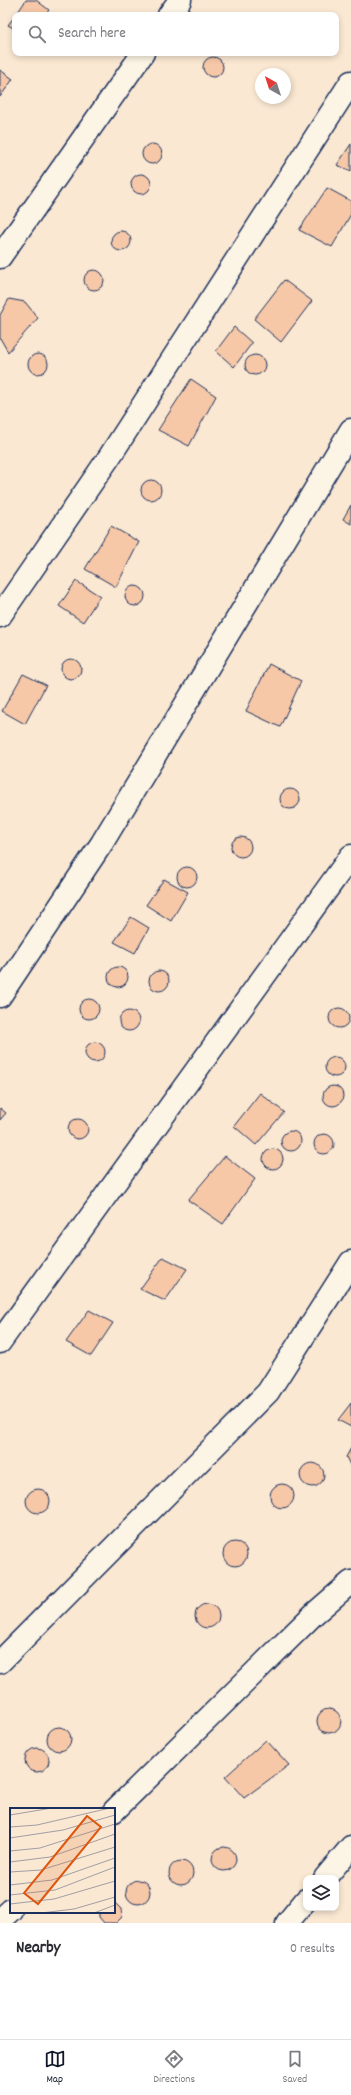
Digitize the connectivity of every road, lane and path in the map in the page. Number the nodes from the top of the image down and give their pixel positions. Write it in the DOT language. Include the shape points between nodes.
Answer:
graph roads {
  1 [pos="180,0"];
  2 [pos="171,12"];
  3 [pos="141,56"];
  4 [pos="351,82"];
  5 [pos="0,257"];
  6 [pos="351,430"];
  7 [pos="0,616"];
  8 [pos="351,856"];
  9 [pos="0,996"];
  10 [pos="351,1262"];
  11 [pos="0,1342"];
  12 [pos="351,1582"];
  13 [pos="0,1662"];
  14 [pos="115,1809"];
  15 [pos="351,1847"];
  16 [pos="328,1875"];
  17 [pos="303,1904"];
  18 [pos="10,1911"];
  19 [pos="0,1920"];
  20 [pos="287,1923"];
  1 -- 2 [label="street"];
  3 -- 5 [label="street"];
  4 -- 7 [label="street" via="110,456"];
  6 -- 9 [label="street" via="102,843"];
  8 -- 11 [label="street"];
  10 -- 13 [label="street" via="268,1392"];
  12 -- 14 [label="street" via="314,1614"];
  15 -- 16 [label="street"];
  17 -- 20 [label="street"];
  18 -- 19 [label="street"];
}
